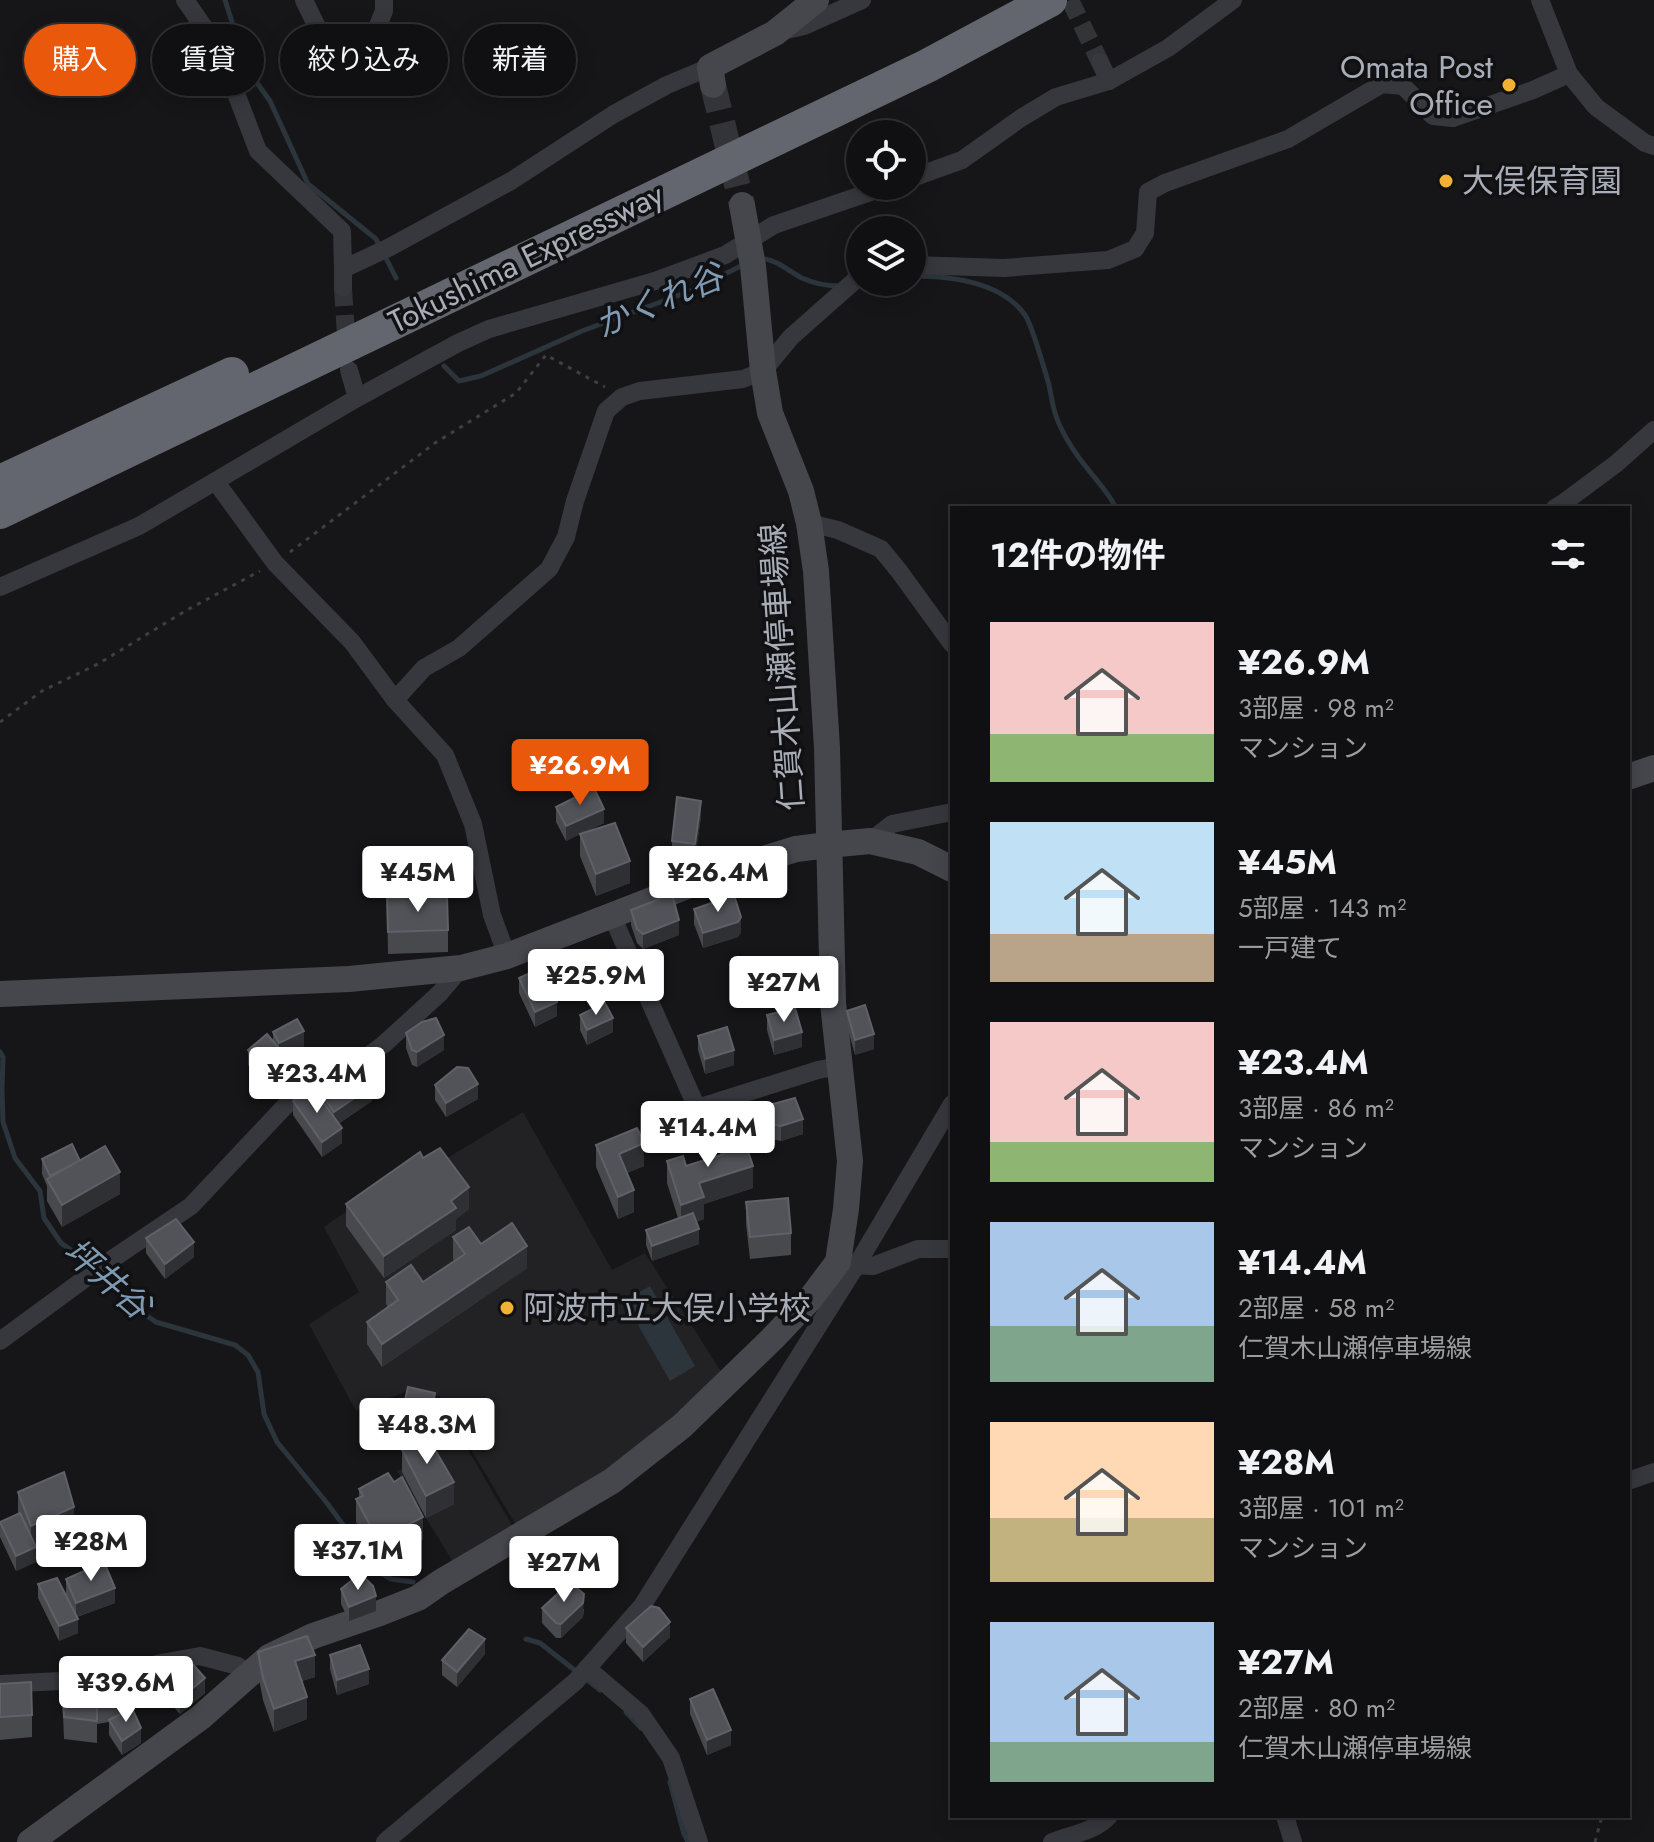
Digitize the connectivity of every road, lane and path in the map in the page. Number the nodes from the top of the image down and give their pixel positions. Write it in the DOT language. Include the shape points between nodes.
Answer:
graph roads {
  1 [pos="185,0"];
  2 [pos="304,0"];
  3 [pos="384,0"];
  4 [pos="816,0"];
  5 [pos="862,0"];
  6 [pos="1042,0"];
  7 [pos="1050,0"];
  8 [pos="1233,0"];
  9 [pos="1540,0"];
  10 [pos="775,33"];
  11 [pos="1100,62"];
  12 [pos="1569,74"];
  13 [pos="712,76"];
  14 [pos="1109,81"];
  15 [pos="1654,146"];
  16 [pos="926,173"];
  17 [pos="847,200"];
  18 [pos="742,205"];
  19 [pos="751,254"];
  20 [pos="926,265"];
  21 [pos="343,269"];
  22 [pos="343,288"];
  23 [pos="846,289"];
  24 [pos="349,370"];
  25 [pos="763,371"];
  26 [pos="622,397"];
  27 [pos="357,398"];
  28 [pos="1653,435"];
  29 [pos="0,482"];
  30 [pos="216,482"];
  31 [pos="1558,506"];
  32 [pos="0,512"];
  33 [pos="809,523"];
  34 [pos="275,563"];
  35 [pos="0,587"];
  36 [pos="950,641"];
  37 [pos="395,700"];
  38 [pos="0,722"];
  39 [pos="1654,768"];
  40 [pos="1630,776"];
  41 [pos="950,812"];
  42 [pos="870,841"];
  43 [pos="828,845"];
  44 [pos="950,868"];
  45 [pos="612,916"];
  46 [pos="507,956"];
  47 [pos="461,968"];
  48 [pos="0,994"];
  49 [pos="839,1066"];
  50 [pos="950,1107"];
  51 [pos="950,1249"];
  52 [pos="847,1264"];
  53 [pos="0,1341"];
  54 [pos="1654,1472"];
  55 [pos="1630,1480"];
  56 [pos="581,1674"];
  57 [pos="249,1675"];
  58 [pos="0,1684"];
  59 [pos="1108,1818"];
  60 [pos="1286,1818"];
  61 [pos="1601,1818"];
  62 [pos="391,1840"];
  63 [pos="30,1842"];
  64 [pos="699,1842"];
  65 [pos="1052,1842"];
  66 [pos="1293,1842"];
  67 [pos="1595,1842"];
  1 -- 21 [label="street" via="219,49 258,151 342,231"];
  2 -- 3 [label="street" via="328,50 348,66 364,59"];
  4 -- 10 [label="main road"];
  5 -- 10 [label="street"];
  6 -- 29 [label="highway, Tokushima Expressway"];
  7 -- 32 [label="highway, Tokushima Expressway" via="927,66"];
  8 -- 14 [label="street" via="1168,48"];
  9 -- 12 [label="street"];
  10 -- 13 [label="main road"];
  11 -- 14 [label="street"];
  12 -- 15 [label="street" via="1596,107"];
  12 -- 20 [label="street" via="1453,118 1433,116 1403,86 1382,84 1288,139 1148,192 1145,233 1135,249 1108,260 1004,268"];
  13 -- 21 [label="street" via="667,85 511,181"];
  14 -- 16 [label="street" via="1056,97 962,160"];
  17 -- 19 [label="street" via="774,225"];
  18 -- 19 [label="main road, 仁賀木山瀬停車場線"];
  19 -- 25 [label="main road, 仁賀木山瀬停車場線"];
  19 -- 27 [label="street" via="725,255 489,329"];
  21 -- 22 [label="street"];
  23 -- 25 [label="street" via="791,337"];
  24 -- 27 [label="street"];
  25 -- 26 [label="street" via="743,379"];
  25 -- 33 [label="main road, 仁賀木山瀬停車場線" via="770,413"];
  26 -- 34 [label="path" via="546,355 516,393 435,443"];
  26 -- 37 [label="street" via="606,411 566,537 549,569 459,648 424,668"];
  27 -- 30 [label="street"];
  28 -- 31 [label="street"];
  30 -- 34 [label="street"];
  30 -- 35 [label="street" via="139,526"];
  33 -- 36 [label="street" via="881,549"];
  33 -- 43 [label="main road, 仁賀木山瀬停車場線" via="825,719"];
  34 -- 37 [label="street" via="352,642"];
  34 -- 38 [label="path" via="42,691"];
  37 -- 46 [label="street" via="445,755 473,824 492,915"];
  39 -- 40 [label="main road"];
  41 -- 42 [label="street" via="892,824"];
  42 -- 43 [label="main road, 仁賀木山瀬停車場線"];
  42 -- 44 [label="main road, 仁賀木山瀬停車場線" via="918,852"];
  43 -- 45 [label="main road" via="734,868"];
  43 -- 49 [label="main road, 仁賀木山瀬停車場線"];
  45 -- 46 [label="main road"];
  45 -- 49 [label="street" via="697,1108"];
  46 -- 47 [label="main road"];
  47 -- 48 [label="main road" via="349,979"];
  47 -- 53 [label="street" via="383,1045 333,1082 287,1104 191,1206"];
  49 -- 52 [label="main road, 仁賀木山瀬停車場線" via="850,1161"];
  50 -- 52 [label="street"];
  51 -- 52 [label="street" via="918,1249 873,1266"];
  52 -- 56 [label="street" via="642,1606"];
  52 -- 57 [label="main road, 仁賀木山瀬停車場線" via="682,1426 612,1481 418,1598 290,1646"];
  54 -- 55 [label="street"];
  56 -- 62 [label="street"];
  56 -- 64 [label="street" via="641,1714 671,1758"];
  57 -- 58 [label="street" via="238,1666 200,1656 101,1679"];
  57 -- 63 [label="main road, 仁賀木山瀬停車場線" via="201,1717"];
  59 -- 65 [label="street" via="1088,1831"];
  60 -- 66 [label="street"];
  61 -- 67 [label="path"];
}
